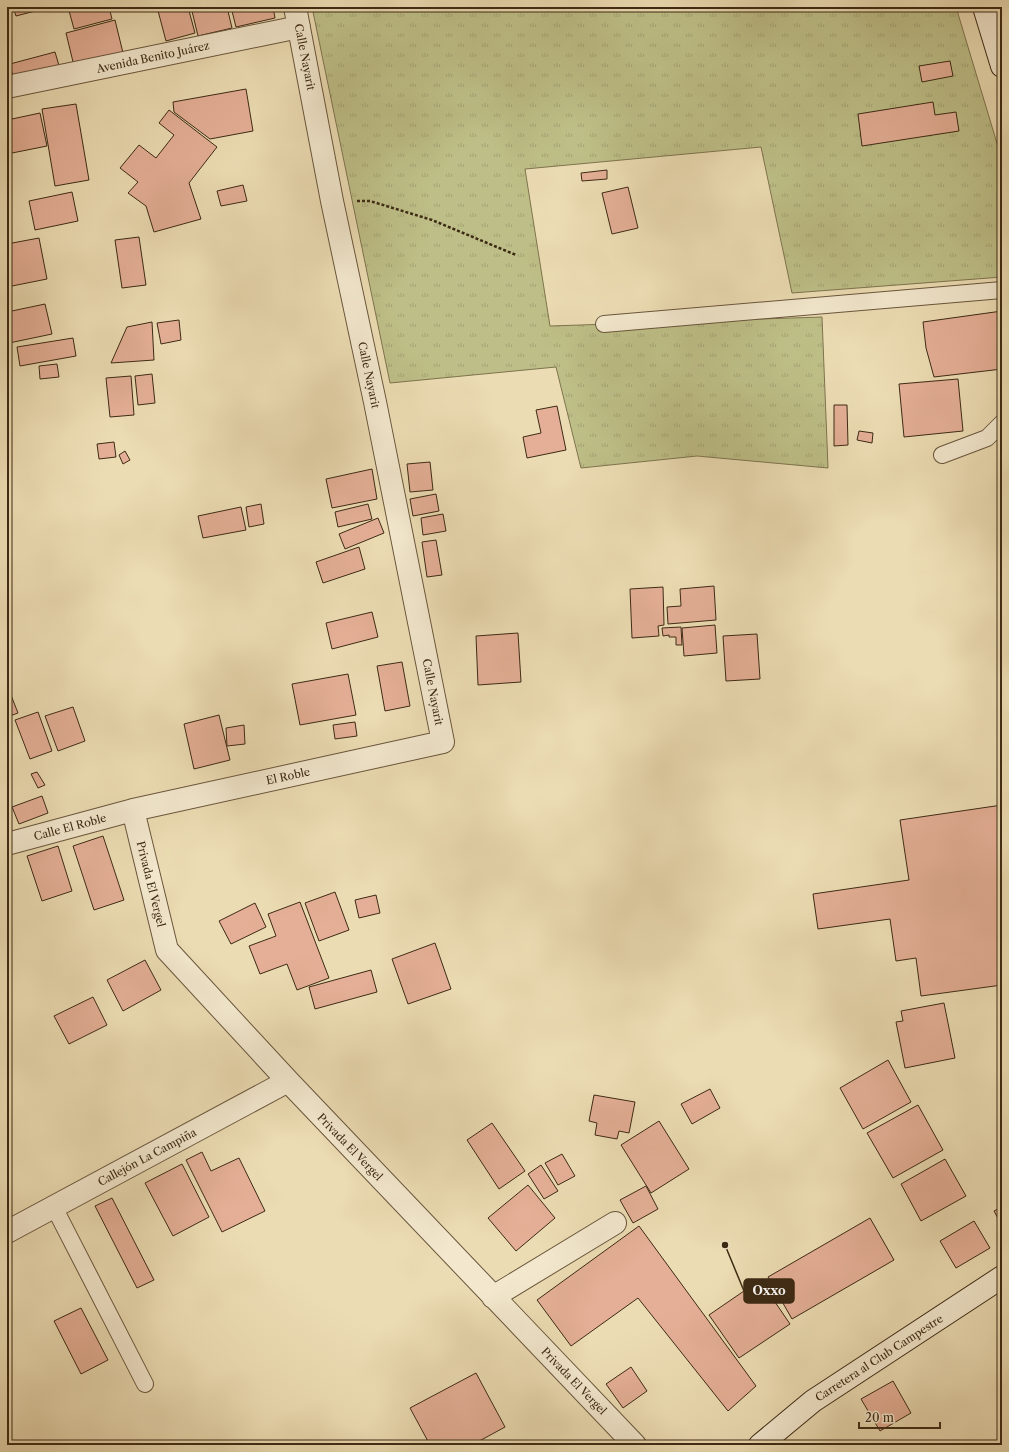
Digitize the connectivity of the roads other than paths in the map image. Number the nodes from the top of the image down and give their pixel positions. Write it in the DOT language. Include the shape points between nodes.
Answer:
graph roads {
  1 [pos="984,7"];
  2 [pos="297,17"];
  3 [pos="1002,66"];
  4 [pos="7,87"];
  5 [pos="1002,290"];
  6 [pos="604,324"];
  7 [pos="1002,423"];
  8 [pos="942,455"];
  9 [pos="443,742"];
  10 [pos="133,810"];
  11 [pos="7,844"];
  12 [pos="288,1081"];
  13 [pos="54,1207"];
  14 [pos="616,1223"];
  15 [pos="7,1232"];
  16 [pos="1002,1277"];
  17 [pos="493,1297"];
  18 [pos="145,1384"];
  19 [pos="635,1445"];
  20 [pos="760,1445"];
  1 -- 3 [label="street"];
  2 -- 4 [label="street, Avenida Benito Juárez"];
  2 -- 9 [label="street, Calle Nayarit" via="332,201 377,410"];
  5 -- 6 [label="lane"];
  7 -- 8 [label="lane" via="987,438"];
  9 -- 10 [label="street, El Roble"];
  10 -- 11 [label="street, Calle El Roble"];
  10 -- 12 [label="street, Privada El Vergel" via="168,950"];
  12 -- 13 [label="street, Callejón La Campiña"];
  12 -- 17 [label="street, Privada El Vergel"];
  13 -- 15 [label="street, Callejón La Campiña"];
  13 -- 18 [label="lane"];
  14 -- 17 [label="street"];
  16 -- 20 [label="street, Carretera al Club Campestre" via="813,1401"];
  17 -- 19 [label="street, Privada El Vergel"];
}
